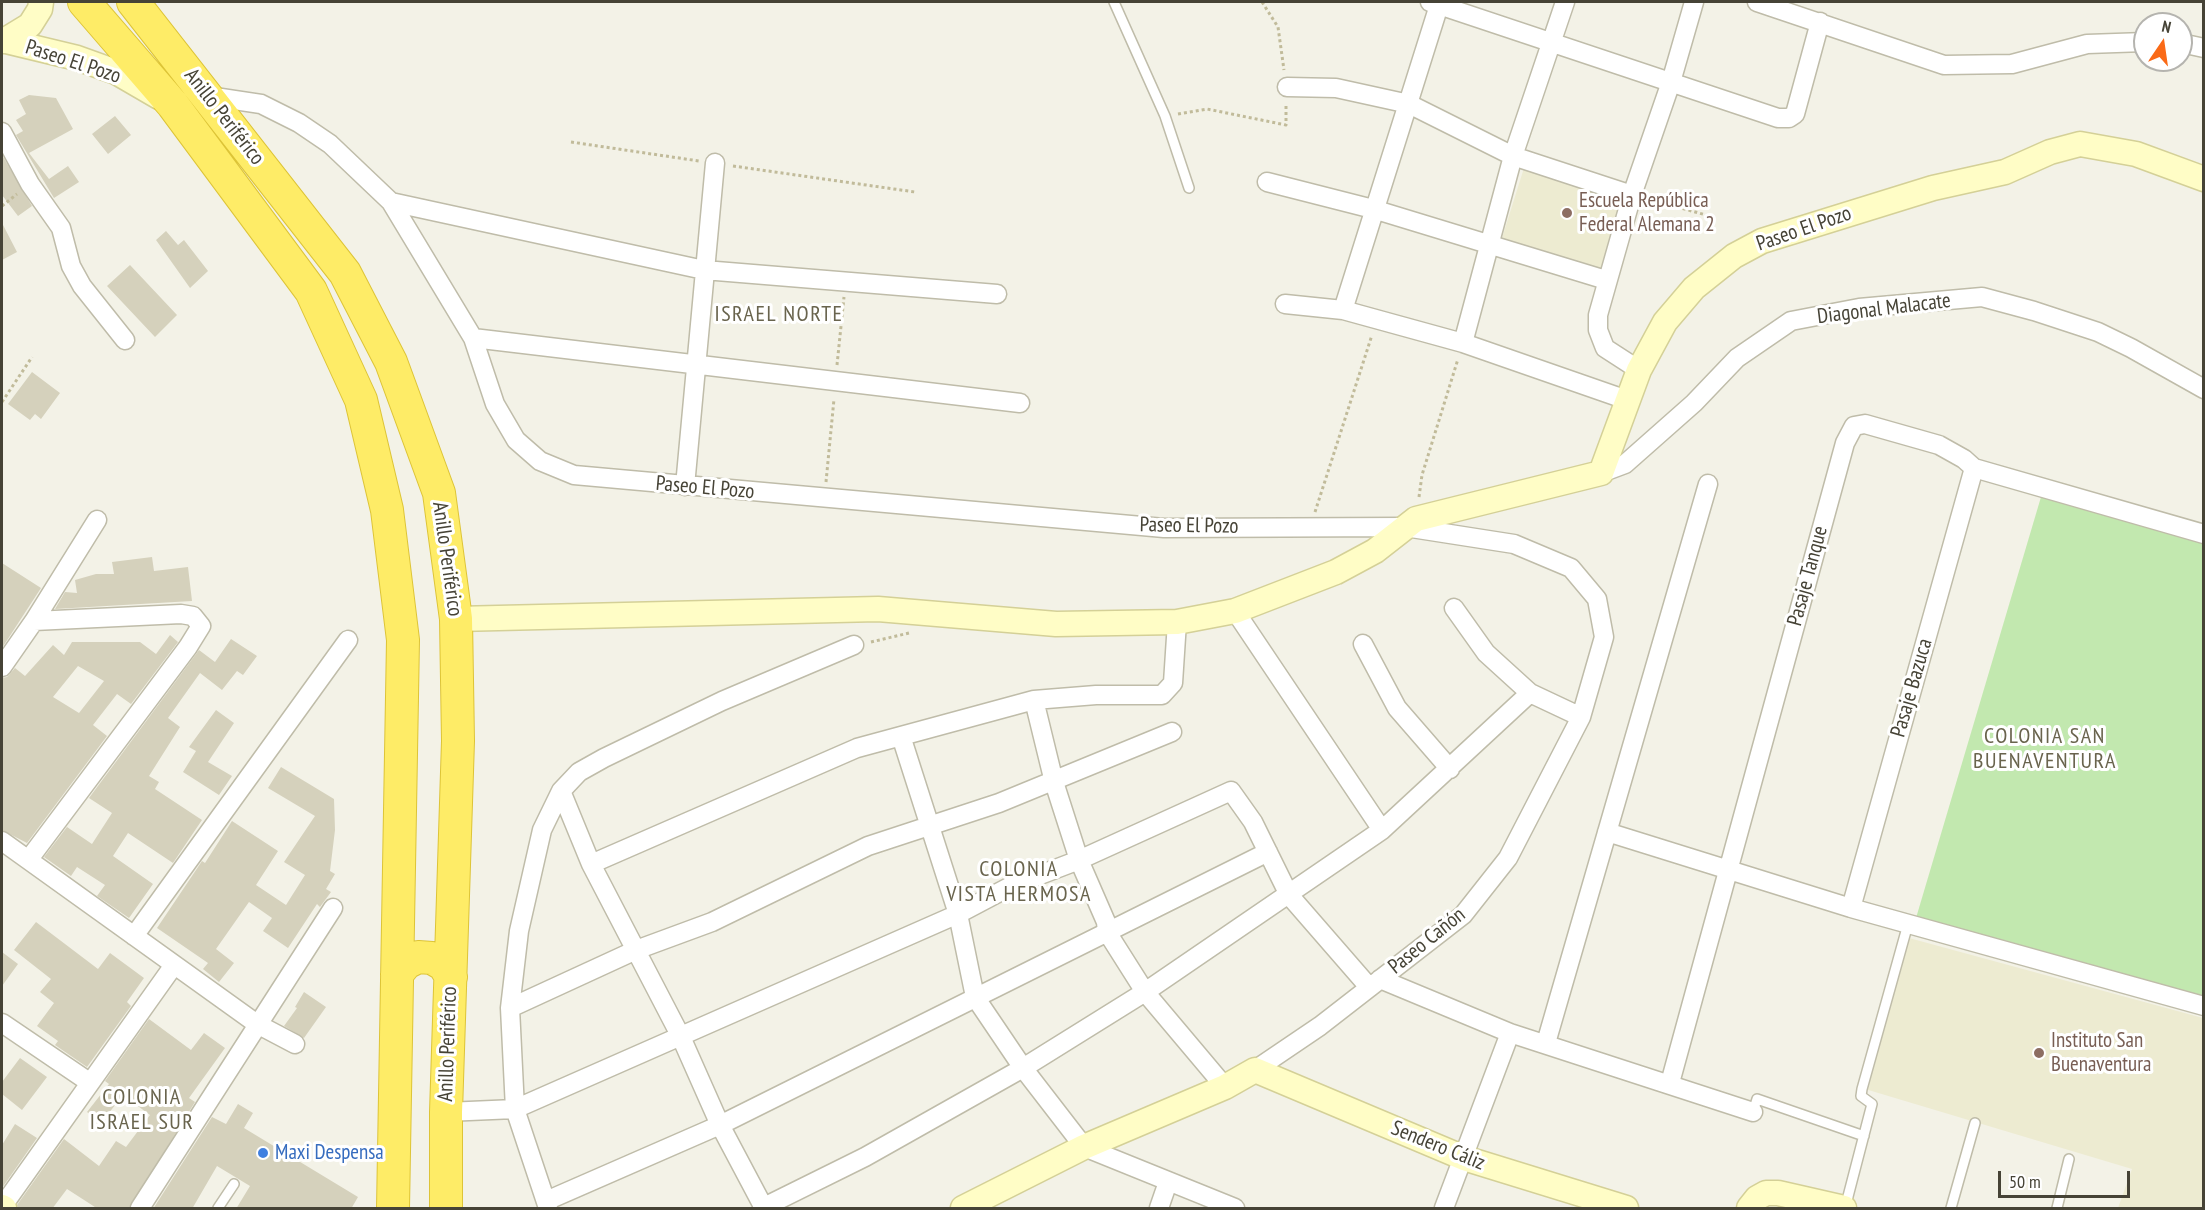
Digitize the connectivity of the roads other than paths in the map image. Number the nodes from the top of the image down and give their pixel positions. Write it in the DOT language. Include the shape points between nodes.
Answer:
graph roads {
  1 [pos="41,2"];
  2 [pos="84,2"];
  3 [pos="133,2"];
  4 [pos="1114,2"];
  5 [pos="1436,2"];
  6 [pos="1565,2"];
  7 [pos="1694,2"];
  8 [pos="1757,2"];
  9 [pos="1820,22"];
  10 [pos="3,41"];
  11 [pos="2133,42"];
  12 [pos="1553,44"];
  13 [pos="1671,82"];
  14 [pos="1287,87"];
  15 [pos="208,96"];
  16 [pos="1409,104"];
  17 [pos="173,105"];
  18 [pos="2,132"];
  19 [pos="1513,156"];
  20 [pos="715,163"];
  21 [pos="2204,179"];
  22 [pos="1267,182"];
  23 [pos="1189,188"];
  24 [pos="1632,195"];
  25 [pos="391,202"];
  26 [pos="1373,210"];
  27 [pos="1491,245"];
  28 [pos="704,270"];
  29 [pos="1606,280"];
  30 [pos="997,294"];
  31 [pos="1285,304"];
  32 [pos="1343,310"];
  33 [pos="473,339"];
  34 [pos="125,340"];
  35 [pos="1463,343"];
  36 [pos="696,363"];
  37 [pos="1639,370"];
  38 [pos="2204,389"];
  39 [pos="1627,400"];
  40 [pos="1020,403"];
  41 [pos="1974,468"];
  42 [pos="1601,473"];
  43 [pos="1708,484"];
  44 [pos="685,486"];
  45 [pos="97,520"];
  46 [pos="1411,523"];
  47 [pos="2204,534"];
  48 [pos="1454,608"];
  49 [pos="1235,611"];
  50 [pos="456,619"];
  51 [pos="34,621"];
  52 [pos="1176,622"];
  53 [pos="348,640"];
  54 [pos="1363,644"];
  55 [pos="854,645"];
  56 [pos="2,667"];
  57 [pos="1530,693"];
  58 [pos="1034,700"];
  59 [pos="1581,717"];
  60 [pos="1172,732"];
  61 [pos="901,736"];
  62 [pos="1450,769"];
  63 [pos="1054,782"];
  64 [pos="561,791"];
  65 [pos="929,826"];
  66 [pos="1382,830"];
  67 [pos="1607,832"];
  68 [pos="5,849"];
  69 [pos="1268,852"];
  70 [pos="29,859"];
  71 [pos="1079,860"];
  72 [pos="591,864"];
  73 [pos="1728,868"];
  74 [pos="1289,894"];
  75 [pos="333,908"];
  76 [pos="1851,908"];
  77 [pos="958,914"];
  78 [pos="1908,924"];
  79 [pos="1107,932"];
  80 [pos="134,936"];
  81 [pos="636,950"];
  82 [pos="174,965"];
  83 [pos="398,974"];
  84 [pos="451,977"];
  85 [pos="1374,983"];
  86 [pos="1145,992"];
  87 [pos="975,997"];
  88 [pos="2204,1006"];
  89 [pos="510,1008"];
  90 [pos="2,1023"];
  91 [pos="257,1024"];
  92 [pos="1510,1033"];
  93 [pos="681,1037"];
  94 [pos="1546,1043"];
  95 [pos="295,1044"];
  96 [pos="1023,1068"];
  97 [pos="1255,1070"];
  98 [pos="89,1082"];
  99 [pos="1670,1083"];
  100 [pos="1225,1087"];
  101 [pos="515,1109"];
  102 [pos="446,1112"];
  103 [pos="1753,1112"];
  104 [pos="1975,1123"];
  105 [pos="720,1125"];
  106 [pos="1864,1136"];
  107 [pos="1084,1147"];
  108 [pos="1464,1158"];
  109 [pos="2069,1159"];
  110 [pos="1168,1182"];
  111 [pos="234,1184"];
  112 [pos="547,1205"];
  113 [pos="1753,1205"];
  114 [pos="3,1208"];
  115 [pos="763,1208"];
  116 [pos="140,1209"];
  117 [pos="218,1209"];
  118 [pos="393,1209"];
  119 [pos="447,1209"];
  120 [pos="963,1209"];
  121 [pos="1159,1209"];
  122 [pos="1235,1209"];
  123 [pos="1444,1209"];
  124 [pos="1626,1209"];
  125 [pos="1844,1209"];
  126 [pos="1951,1209"];
  127 [pos="2057,1209"];
  1 -- 10 [label="street, Paseo El Pozo" via="30,26"];
  2 -- 17 [label="highway, Anillo Periférico"];
  3 -- 15 [label="highway, Anillo Periférico"];
  4 -- 23 [label="lane" via="1165,116"];
  5 -- 12 [label="street"];
  5 -- 16 [label="street"];
  6 -- 12 [label="street"];
  7 -- 13 [label="street"];
  8 -- 9 [label="street"];
  9 -- 11 [label="street" via="1944,65 2012,64 2087,44"];
  9 -- 13 [label="street" via="1795,114 1789,118 1778,118"];
  10 -- 17 [label="street, Paseo El Pozo" via="77,58 116,72"];
  12 -- 13 [label="street"];
  12 -- 19 [label="street"];
  13 -- 24 [label="street"];
  14 -- 16 [label="street" via="1336,88"];
  15 -- 25 [label="street, Paseo El Pozo" via="261,104 299,123 330,144"];
  15 -- 50 [label="highway, Anillo Periférico" via="345,273 391,362 439,493"];
  16 -- 19 [label="street"];
  16 -- 26 [label="street"];
  17 -- 83 [label="highway, Anillo Periférico" via="310,291 361,400 387,510 402,640"];
  18 -- 34 [label="street" via="30,184 61,228 71,266 82,286"];
  19 -- 24 [label="street"];
  19 -- 27 [label="street"];
  20 -- 28 [label="street"];
  21 -- 37 [label="street, Paseo El Pozo" via="2136,154 2079,144 2005,172 1933,188 1762,241 1734,256 1694,288 1665,322"];
  22 -- 26 [label="street"];
  24 -- 29 [label="street"];
  25 -- 28 [label="street"];
  25 -- 33 [label="street, Paseo El Pozo"];
  26 -- 27 [label="street"];
  26 -- 32 [label="street"];
  27 -- 29 [label="street"];
  27 -- 35 [label="street"];
  28 -- 30 [label="street"];
  28 -- 36 [label="street"];
  29 -- 37 [label="street" via="1598,330 1605,348"];
  31 -- 32 [label="street"];
  32 -- 35 [label="street"];
  33 -- 36 [label="street"];
  33 -- 44 [label="street, Paseo El Pozo" via="495,404 516,440 540,461 574,475"];
  35 -- 39 [label="street"];
  36 -- 40 [label="street"];
  36 -- 44 [label="street"];
  37 -- 39 [label="street, Paseo El Pozo"];
  38 -- 42 [label="street, Diagonal Malacate" via="2098,332 1982,297 1859,308 1791,321 1737,358 1687,410 1625,464"];
  39 -- 42 [label="street, Paseo El Pozo"];
  41 -- 47 [label="street, Pasaje Tanque"];
  41 -- 73 [label="street, Pasaje Tanque" via="1939,445 1865,424 1854,426 1848,435"];
  41 -- 76 [label="street, Pasaje Bazuca"];
  42 -- 46 [label="street, Paseo El Pozo"];
  43 -- 67 [label="street"];
  44 -- 46 [label="street, Paseo El Pozo" via="1164,528"];
  45 -- 51 [label="street"];
  46 -- 49 [label="street" via="1375,551 1336,572"];
  46 -- 59 [label="street, Paseo Cañón" via="1514,544 1571,567 1597,599 1604,637"];
  48 -- 57 [label="street" via="1486,653"];
  49 -- 52 [label="street"];
  49 -- 66 [label="street"];
  50 -- 52 [label="street" via="878,609 1056,624"];
  50 -- 84 [label="highway, Anillo Periférico" via="458,741"];
  51 -- 56 [label="street"];
  51 -- 70 [label="street" via="182,615 193,616 201,626"];
  52 -- 58 [label="street" via="1173,683 1162,695"];
  53 -- 80 [label="street"];
  54 -- 62 [label="street" via="1396,708"];
  55 -- 64 [label="street" via="722,701 604,758 579,772"];
  57 -- 59 [label="street"];
  57 -- 62 [label="street"];
  58 -- 61 [label="street"];
  58 -- 63 [label="street"];
  59 -- 85 [label="street, Paseo Cañón" via="1508,858 1463,915"];
  60 -- 63 [label="street"];
  61 -- 65 [label="street"];
  61 -- 72 [label="street" via="857,748"];
  62 -- 66 [label="street"];
  63 -- 65 [label="street"];
  63 -- 71 [label="street"];
  64 -- 72 [label="street"];
  64 -- 89 [label="street" via="542,830 519,931"];
  65 -- 77 [label="street"];
  65 -- 81 [label="street" via="868,846 712,922"];
  66 -- 74 [label="street"];
  67 -- 73 [label="street"];
  67 -- 94 [label="street"];
  68 -- 70 [label="street"];
  69 -- 71 [label="street" via="1231,791"];
  69 -- 74 [label="street"];
  69 -- 79 [label="street"];
  70 -- 80 [label="street"];
  71 -- 77 [label="street" via="1011,886"];
  71 -- 79 [label="street"];
  72 -- 81 [label="street"];
  73 -- 76 [label="street"];
  73 -- 99 [label="street, Pasaje Tanque"];
  74 -- 85 [label="street"];
  74 -- 86 [label="street"];
  75 -- 91 [label="street"];
  76 -- 78 [label="street"];
  77 -- 87 [label="street"];
  77 -- 93 [label="street"];
  78 -- 88 [label="street"];
  78 -- 106 [label="lane" via="1862,1089 1861,1096 1872,1104"];
  79 -- 86 [label="street"];
  79 -- 87 [label="street"];
  80 -- 82 [label="street"];
  81 -- 89 [label="street"];
  81 -- 93 [label="street"];
  82 -- 91 [label="street"];
  82 -- 98 [label="street"];
  83 -- 84 [label="highway" via="406,963 418,957 432,958 444,965"];
  83 -- 118 [label="highway, Anillo Periférico"];
  84 -- 102 [label="highway, Anillo Periférico"];
  85 -- 92 [label="street"];
  85 -- 97 [label="street, Paseo Cañón"];
  86 -- 96 [label="street"];
  86 -- 100 [label="street"];
  87 -- 96 [label="street"];
  87 -- 105 [label="street"];
  89 -- 101 [label="street"];
  90 -- 98 [label="street"];
  91 -- 95 [label="street"];
  91 -- 116 [label="street"];
  92 -- 94 [label="street"];
  92 -- 108 [label="street"];
  93 -- 101 [label="street"];
  93 -- 105 [label="street"];
  94 -- 99 [label="street"];
  96 -- 107 [label="street"];
  96 -- 115 [label="street" via="865,1157"];
  97 -- 100 [label="street, Paseo Cañón"];
  97 -- 108 [label="street, Sendero Cáliz"];
  98 -- 114 [label="street"];
  99 -- 103 [label="street"];
  100 -- 107 [label="street, Paseo Cañón"];
  101 -- 102 [label="street"];
  101 -- 112 [label="street"];
  102 -- 119 [label="highway, Anillo Periférico"];
  103 -- 106 [label="lane" via="1756,1099"];
  104 -- 126 [label="lane"];
  105 -- 112 [label="street"];
  105 -- 115 [label="street"];
  106 -- 125 [label="lane"];
  107 -- 110 [label="street"];
  107 -- 120 [label="street, Paseo Cañón"];
  108 -- 123 [label="street"];
  108 -- 124 [label="street, Sendero Cáliz"];
  109 -- 127 [label="lane"];
  110 -- 121 [label="street"];
  110 -- 122 [label="street"];
  111 -- 117 [label="lane"];
  113 -- 125 [label="street" via="1766,1194 1778,1193"];
}
